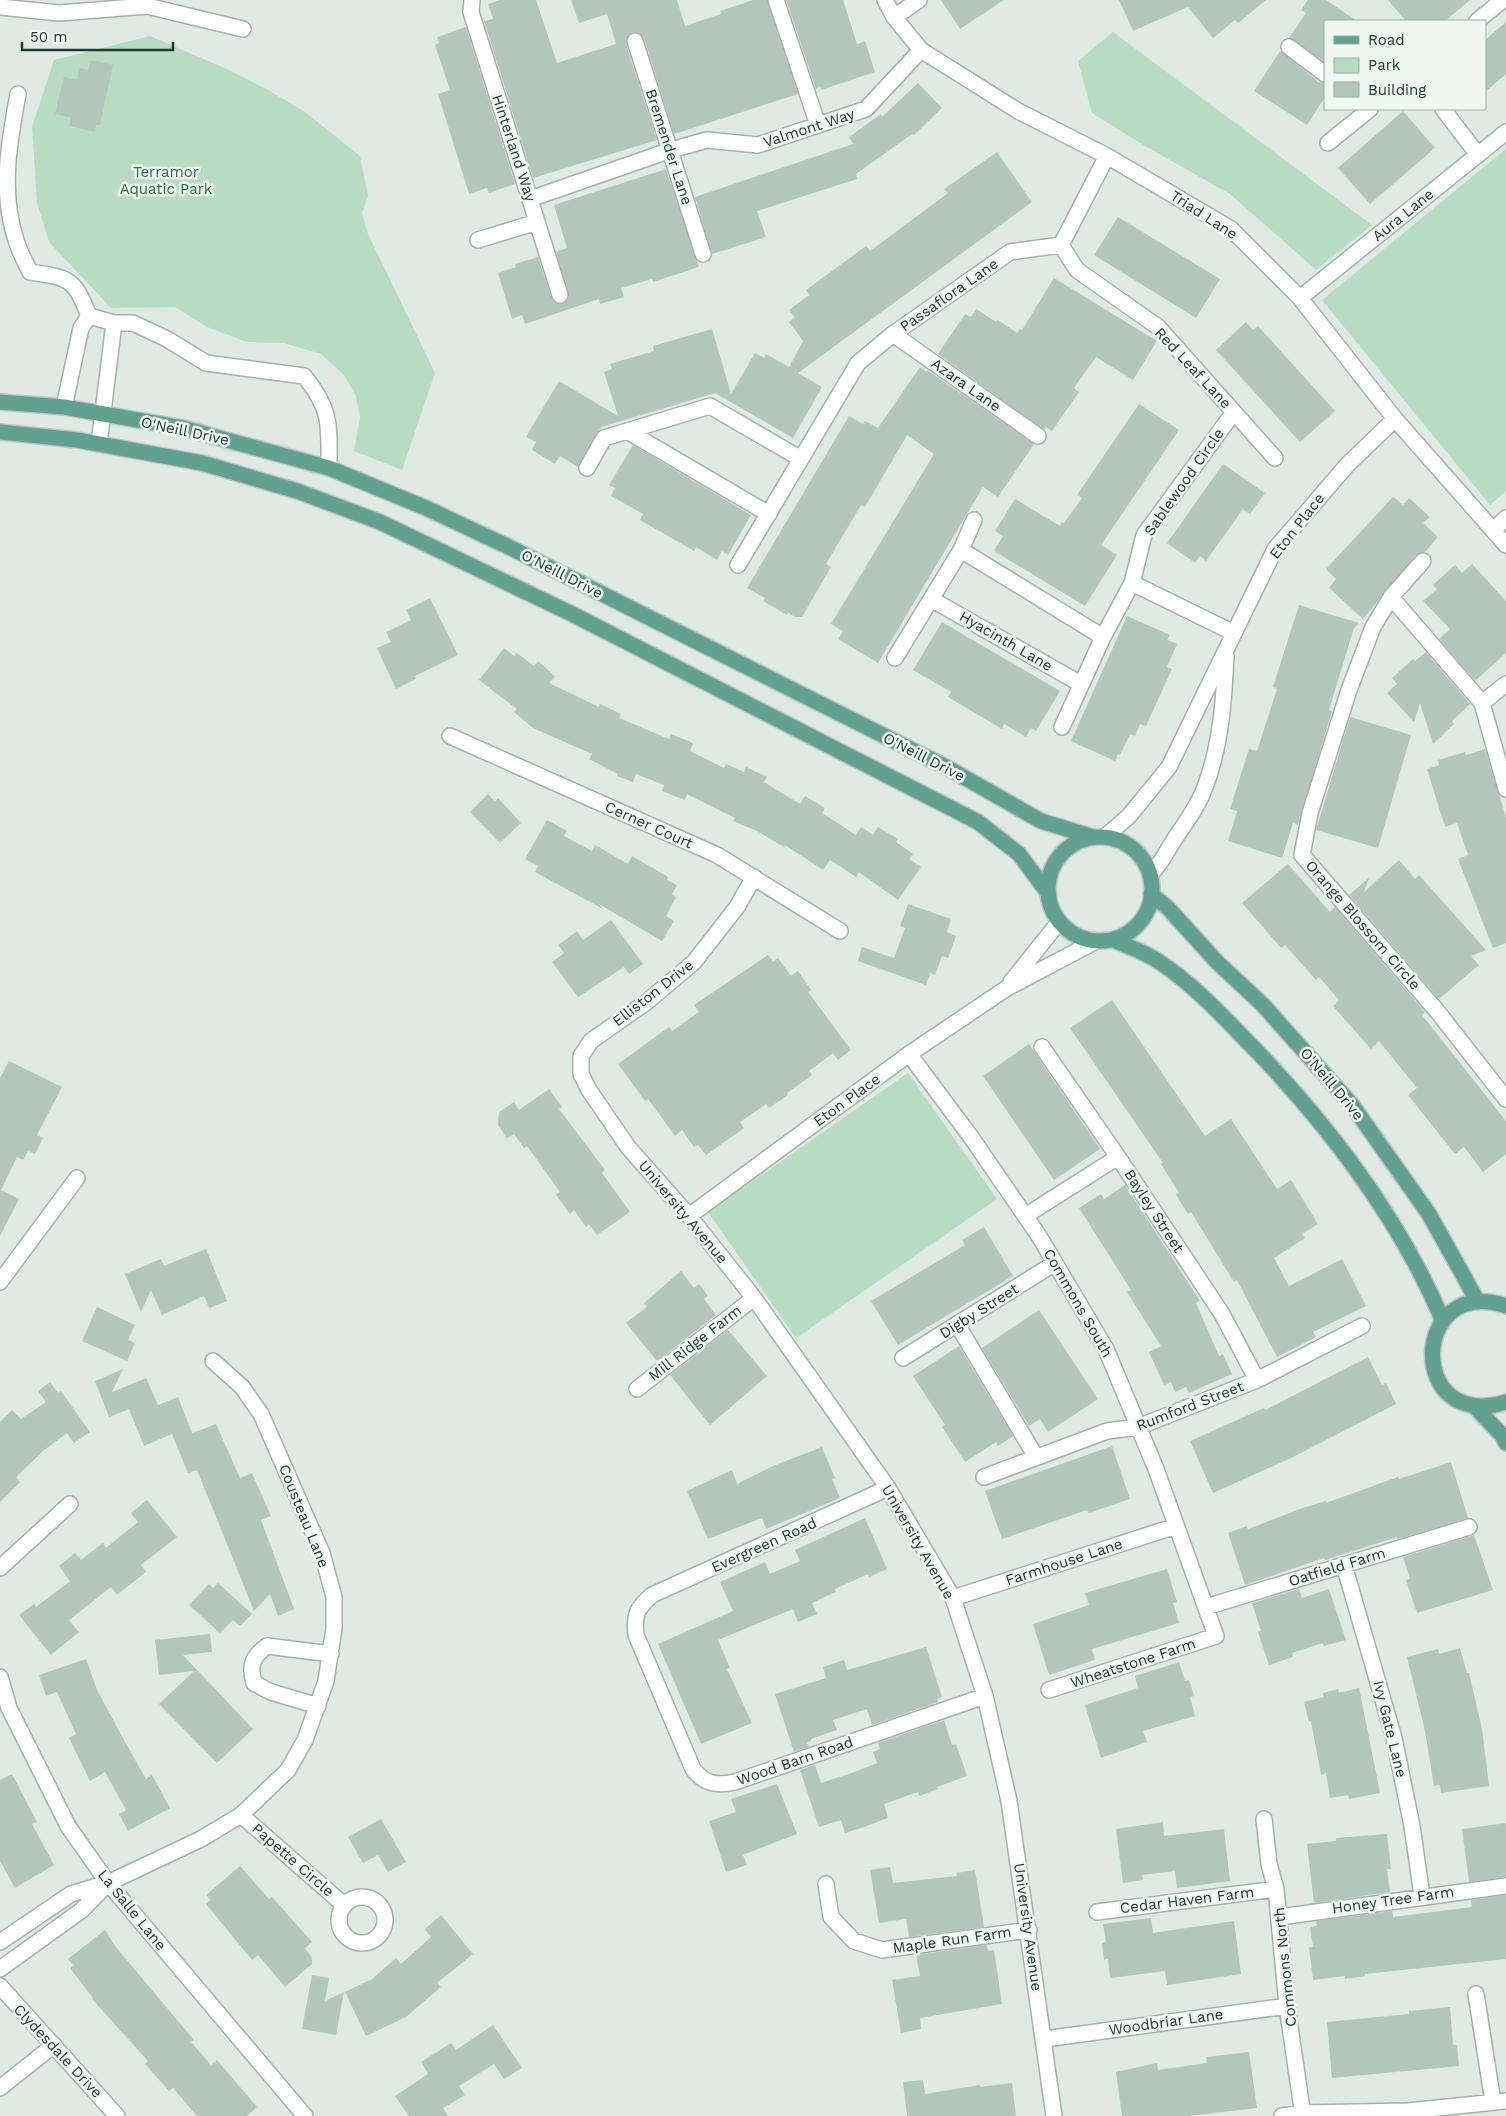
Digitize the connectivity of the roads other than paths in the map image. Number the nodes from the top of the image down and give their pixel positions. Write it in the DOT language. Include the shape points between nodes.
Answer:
graph roads {
  1 [pos="472,0"];
  2 [pos="776,0"];
  3 [pos="885,0"];
  4 [pos="919,0"];
  5 [pos="1497,2"];
  6 [pos="0,7"];
  7 [pos="894,17"];
  8 [pos="1478,20"];
  9 [pos="243,29"];
  10 [pos="635,41"];
  11 [pos="1289,47"];
  12 [pos="921,50"];
  13 [pos="1324,73"];
  14 [pos="18,94"];
  15 [pos="1369,110"];
  16 [pos="1445,110"];
  17 [pos="818,125"];
  18 [pos="1506,132"];
  19 [pos="1328,144"];
  20 [pos="670,150"];
  21 [pos="1478,155"];
  22 [pos="1107,156"];
  23 [pos="530,200"];
  24 [pos="537,222"];
  25 [pos="478,240"];
  26 [pos="1061,245"];
  27 [pos="703,254"];
  28 [pos="560,296"];
  29 [pos="1300,298"];
  30 [pos="89,316"];
  31 [pos="114,323"];
  32 [pos="893,334"];
  33 [pos="0,402"];
  34 [pos="64,408"];
  35 [pos="1234,412"];
  36 [pos="102,415"];
  37 [pos="1395,419"];
  38 [pos="627,431"];
  39 [pos="0,432"];
  40 [pos="1038,436"];
  41 [pos="99,444"];
  42 [pos="1275,458"];
  43 [pos="801,459"];
  44 [pos="329,468"];
  45 [pos="588,468"];
  46 [pos="769,514"];
  47 [pos="1506,518"];
  48 [pos="974,520"];
  49 [pos="1493,530"];
  50 [pos="1506,545"];
  51 [pos="961,550"];
  52 [pos="1423,561"];
  53 [pos="738,565"];
  54 [pos="1132,583"];
  55 [pos="1391,596"];
  56 [pos="931,599"];
  57 [pos="1234,633"];
  58 [pos="1103,636"];
  59 [pos="1226,652"];
  60 [pos="895,658"];
  61 [pos="1081,684"];
  62 [pos="1506,684"];
  63 [pos="1482,703"];
  64 [pos="1062,727"];
  65 [pos="450,736"];
  66 [pos="1506,789"];
  67 [pos="1099,837"];
  68 [pos="1150,874"];
  69 [pos="754,877"];
  70 [pos="1048,894"];
  71 [pos="1151,894"];
  72 [pos="1058,922"];
  73 [pos="840,931"];
  74 [pos="1114,940"];
  75 [pos="1096,941"];
  76 [pos="1007,988"];
  77 [pos="1042,1047"];
  78 [pos="909,1054"];
  79 [pos="581,1056"];
  80 [pos="1504,1093"];
  81 [pos="1118,1157"];
  82 [pos="77,1178"];
  83 [pos="690,1216"];
  84 [pos="1025,1216"];
  85 [pos="1055,1263"];
  86 [pos="0,1282"];
  87 [pos="754,1298"];
  88 [pos="1478,1302"];
  89 [pos="1506,1306"];
  90 [pos="1443,1321"];
  91 [pos="957,1324"];
  92 [pos="1362,1326"];
  93 [pos="903,1358"];
  94 [pos="213,1360"];
  95 [pos="1257,1380"];
  96 [pos="637,1389"];
  97 [pos="1506,1402"];
  98 [pos="1474,1406"];
  99 [pos="1138,1427"];
  100 [pos="1506,1443"];
  101 [pos="1036,1457"];
  102 [pos="984,1477"];
  103 [pos="888,1488"];
  104 [pos="70,1504"];
  105 [pos="1176,1526"];
  106 [pos="1468,1527"];
  107 [pos="1344,1565"];
  108 [pos="0,1568"];
  109 [pos="953,1598"];
  110 [pos="641,1604"];
  111 [pos="1206,1607"];
  112 [pos="1216,1636"];
  113 [pos="331,1654"];
  114 [pos="0,1677"];
  115 [pos="1049,1690"];
  116 [pos="984,1696"];
  117 [pos="318,1706"];
  118 [pos="241,1815"];
  119 [pos="1264,1819"];
  120 [pos="108,1883"];
  121 [pos="826,1884"];
  122 [pos="1506,1886"];
  123 [pos="1276,1889"];
  124 [pos="1422,1896"];
  125 [pos="344,1905"];
  126 [pos="1097,1912"];
  127 [pos="1280,1917"];
  128 [pos="1029,1930"];
  129 [pos="0,1942"];
  130 [pos="0,1969"];
  131 [pos="0,1986"];
  132 [pos="1476,1994"];
  133 [pos="1287,2006"];
  134 [pos="1045,2039"];
  135 [pos="54,2045"];
  136 [pos="0,2088"];
  137 [pos="1499,2102"];
  138 [pos="1408,2113"];
  139 [pos="1303,2115"];
  140 [pos="117,2116"];
  141 [pos="305,2116"];
  142 [pos="1054,2116"];
  143 [pos="1282,2116"];
  1 -- 23 [label="street, Hinterland Way" via="471,12"];
  2 -- 17 [label="street"];
  3 -- 7 [label="street, Triad Lane"];
  4 -- 7 [label="street"];
  5 -- 8 [label="street"];
  6 -- 9 [label="street" via="59,13 148,6"];
  7 -- 12 [label="street, Triad Lane"];
  10 -- 20 [label="street, Bremender Lane"];
  11 -- 13 [label="street"];
  12 -- 17 [label="street, Valmont Way" via="866,109"];
  12 -- 22 [label="street, Triad Lane" via="1018,110"];
  14 -- 30 [label="street" via="8,150 7,199 16,240 30,272 63,277 79,292"];
  15 -- 19 [label="street"];
  16 -- 21 [label="street"];
  17 -- 20 [label="street, Valmont Way" via="758,145 707,140"];
  18 -- 21 [label="street, Aura Lane"];
  20 -- 23 [label="street, Valmont Way"];
  20 -- 27 [label="street, Bremender Lane"];
  21 -- 29 [label="street, Aura Lane"];
  22 -- 26 [label="street"];
  22 -- 29 [label="street, Triad Lane" via="1231,229"];
  23 -- 24 [label="street, Hinterland Way"];
  24 -- 25 [label="street"];
  24 -- 28 [label="street, Hinterland Way"];
  26 -- 32 [label="street, Passaflora Lane" via="1010,252"];
  26 -- 35 [label="street, Red Leaf Lane" via="1077,270 1158,327"];
  29 -- 37 [label="street, Triad Lane"];
  30 -- 31 [label="street"];
  30 -- 34 [label="street" via="81,328"];
  31 -- 36 [label="street"];
  31 -- 44 [label="street" via="133,323 206,363 304,376 320,396 329,424"];
  32 -- 40 [label="street, Azara Lane"];
  32 -- 43 [label="street, Passaflora Lane" via="858,363"];
  33 -- 34 [label="main road, O'Neill Drive"];
  34 -- 36 [label="main road, O'Neill Drive"];
  35 -- 42 [label="street, Red Leaf Lane"];
  35 -- 54 [label="street, Sablewood Circle" via="1144,535"];
  36 -- 41 [label="street"];
  36 -- 44 [label="main road, O'Neill Drive" via="183,428"];
  37 -- 49 [label="street, Triad Lane"];
  37 -- 57 [label="street, Eton Place" via="1348,464 1275,549"];
  38 -- 43 [label="street" via="710,406"];
  38 -- 45 [label="street" via="604,438"];
  38 -- 46 [label="street"];
  39 -- 41 [label="main road, O'Neill Drive"];
  41 -- 70 [label="main road, O'Neill Drive" via="202,463 297,491 388,526 572,614 978,822 1019,854"];
  43 -- 46 [label="street, Passaflora Lane"];
  44 -- 67 [label="main road, O'Neill Drive" via="511,548 946,767 1041,821"];
  46 -- 53 [label="street, Passaflora Lane"];
  47 -- 49 [label="street"];
  48 -- 51 [label="street"];
  49 -- 50 [label="street, Triad Lane"];
  51 -- 56 [label="street"];
  51 -- 58 [label="street"];
  52 -- 55 [label="street, Orange Blossom Circle"];
  54 -- 57 [label="street"];
  54 -- 58 [label="street, Sablewood Circle"];
  55 -- 63 [label="street"];
  55 -- 80 [label="street, Orange Blossom Circle" via="1373,627 1349,690 1310,813 1302,855"];
  56 -- 60 [label="street"];
  56 -- 61 [label="street, Hyacinth Lane"];
  57 -- 59 [label="street, Eton Place"];
  58 -- 61 [label="street, Sablewood Circle"];
  59 -- 67 [label="street, Eton Place" via="1169,767 1129,816"];
  59 -- 68 [label="street, Eton Place" via="1224,707 1205,788 1158,867"];
  61 -- 64 [label="street, Sablewood Circle"];
  62 -- 63 [label="street"];
  63 -- 66 [label="street"];
  65 -- 69 [label="street, Cerner Court" via="717,855"];
  67 -- 68 [label="main road, O'Neill Drive" via="1123,842 1133,848"];
  67 -- 70 [label="main road, O'Neill Drive" via="1072,845 1056,860 1049,875"];
  68 -- 71 [label="main road, O'Neill Drive"];
  69 -- 73 [label="street, Cerner Court"];
  69 -- 79 [label="street, Elliston Drive" via="737,907 694,962 648,1001 591,1041"];
  70 -- 72 [label="main road, O'Neill Drive"];
  71 -- 74 [label="main road, O'Neill Drive" via="1141,922"];
  71 -- 88 [label="main road, O'Neill Drive" via="1263,1005 1352,1105 1430,1214"];
  72 -- 75 [label="main road, O'Neill Drive" via="1069,932"];
  72 -- 76 [label="street, Eton Place"];
  74 -- 75 [label="main road, O'Neill Drive"];
  74 -- 90 [label="main road, O'Neill Drive" via="1158,961 1212,1005 1317,1118 1380,1205 1425,1278"];
  75 -- 76 [label="street, Eton Place"];
  76 -- 78 [label="street, Eton Place"];
  77 -- 81 [label="street, Bayley Street"];
  78 -- 83 [label="street, Eton Place"];
  78 -- 84 [label="street, Commons South"];
  79 -- 83 [label="street, University Avenue" via="581,1074 588,1090 628,1147"];
  81 -- 84 [label="street"];
  81 -- 95 [label="street, Bayley Street" via="1222,1314"];
  82 -- 86 [label="street"];
  83 -- 87 [label="street, University Avenue"];
  84 -- 85 [label="street, Commons South"];
  85 -- 91 [label="street, Digby Street"];
  85 -- 99 [label="street, Commons South" via="1106,1349"];
  87 -- 96 [label="street, Mill Ridge Farm"];
  87 -- 103 [label="street, University Avenue"];
  88 -- 89 [label="main road"];
  88 -- 90 [label="main road" via="1465,1305"];
  90 -- 98 [label="main road" via="1434,1337 1431,1355 1434,1372 1443,1388 1457,1400"];
  91 -- 93 [label="street, Digby Street"];
  91 -- 101 [label="street"];
  92 -- 95 [label="street, Rumford Street"];
  94 -- 113 [label="street, Cousteau Lane" via="242,1388 260,1414 322,1553 334,1597"];
  95 -- 99 [label="street, Rumford Street"];
  97 -- 98 [label="main road" via="1491,1407"];
  98 -- 100 [label="main road"];
  99 -- 101 [label="street, Rumford Street" via="1107,1431"];
  99 -- 105 [label="street, Commons South"];
  101 -- 102 [label="street, Rumford Street"];
  103 -- 109 [label="street, University Avenue"];
  103 -- 110 [label="street, Evergreen Road" via="652,1596"];
  104 -- 108 [label="street"];
  105 -- 109 [label="street, Farmhouse Lane"];
  105 -- 111 [label="street, Commons South"];
  106 -- 107 [label="street, Oatfield Farm"];
  107 -- 111 [label="street, Oatfield Farm"];
  107 -- 124 [label="street, Ivy Gate Lane" via="1394,1738"];
  109 -- 116 [label="street, University Avenue"];
  110 -- 116 [label="street, Wood Barn Road" via="634,1618 636,1635 692,1769 700,1778 713,1784 735,1782"];
  111 -- 112 [label="street, Commons South"];
  112 -- 115 [label="street, Wheatstone Farm"];
  113 -- 117 [label="street, Cousteau Lane"];
  113 -- 117 [label="street" via="267,1646 255,1655 250,1670 254,1683 262,1688"];
  114 -- 120 [label="street, La Salle Lane" via="9,1708 68,1826"];
  116 -- 128 [label="street, University Avenue" via="1009,1801"];
  117 -- 118 [label="street, Cousteau Lane" via="306,1740 288,1770"];
  118 -- 120 [label="street, Cousteau Lane" via="201,1839"];
  118 -- 125 [label="street, Papette Circle"];
  119 -- 123 [label="street, Commons North" via="1269,1864"];
  120 -- 129 [label="street, Cousteau Lane" via="71,1894"];
  120 -- 130 [label="street, Cousteau Lane" via="82,1910"];
  120 -- 141 [label="street, La Salle Lane"];
  121 -- 128 [label="street, Maple Run Farm" via="831,1917 854,1941 882,1950"];
  122 -- 124 [label="street, Honey Tree Farm"];
  123 -- 126 [label="street, Cedar Haven Farm"];
  123 -- 127 [label="street, Commons North"];
  124 -- 127 [label="street, Honey Tree Farm"];
  127 -- 133 [label="street, Commons North"];
  128 -- 134 [label="street, University Avenue"];
  131 -- 135 [label="street, Clydesdale Drive"];
  132 -- 137 [label="street"];
  133 -- 134 [label="street, Woodbriar Lane"];
  133 -- 139 [label="street, Commons North"];
  134 -- 142 [label="street, University Avenue"];
  135 -- 136 [label="street"];
  135 -- 140 [label="street, Clydesdale Drive"];
  137 -- 138 [label="street"];
  138 -- 139 [label="street"];
  139 -- 143 [label="street"];
}
